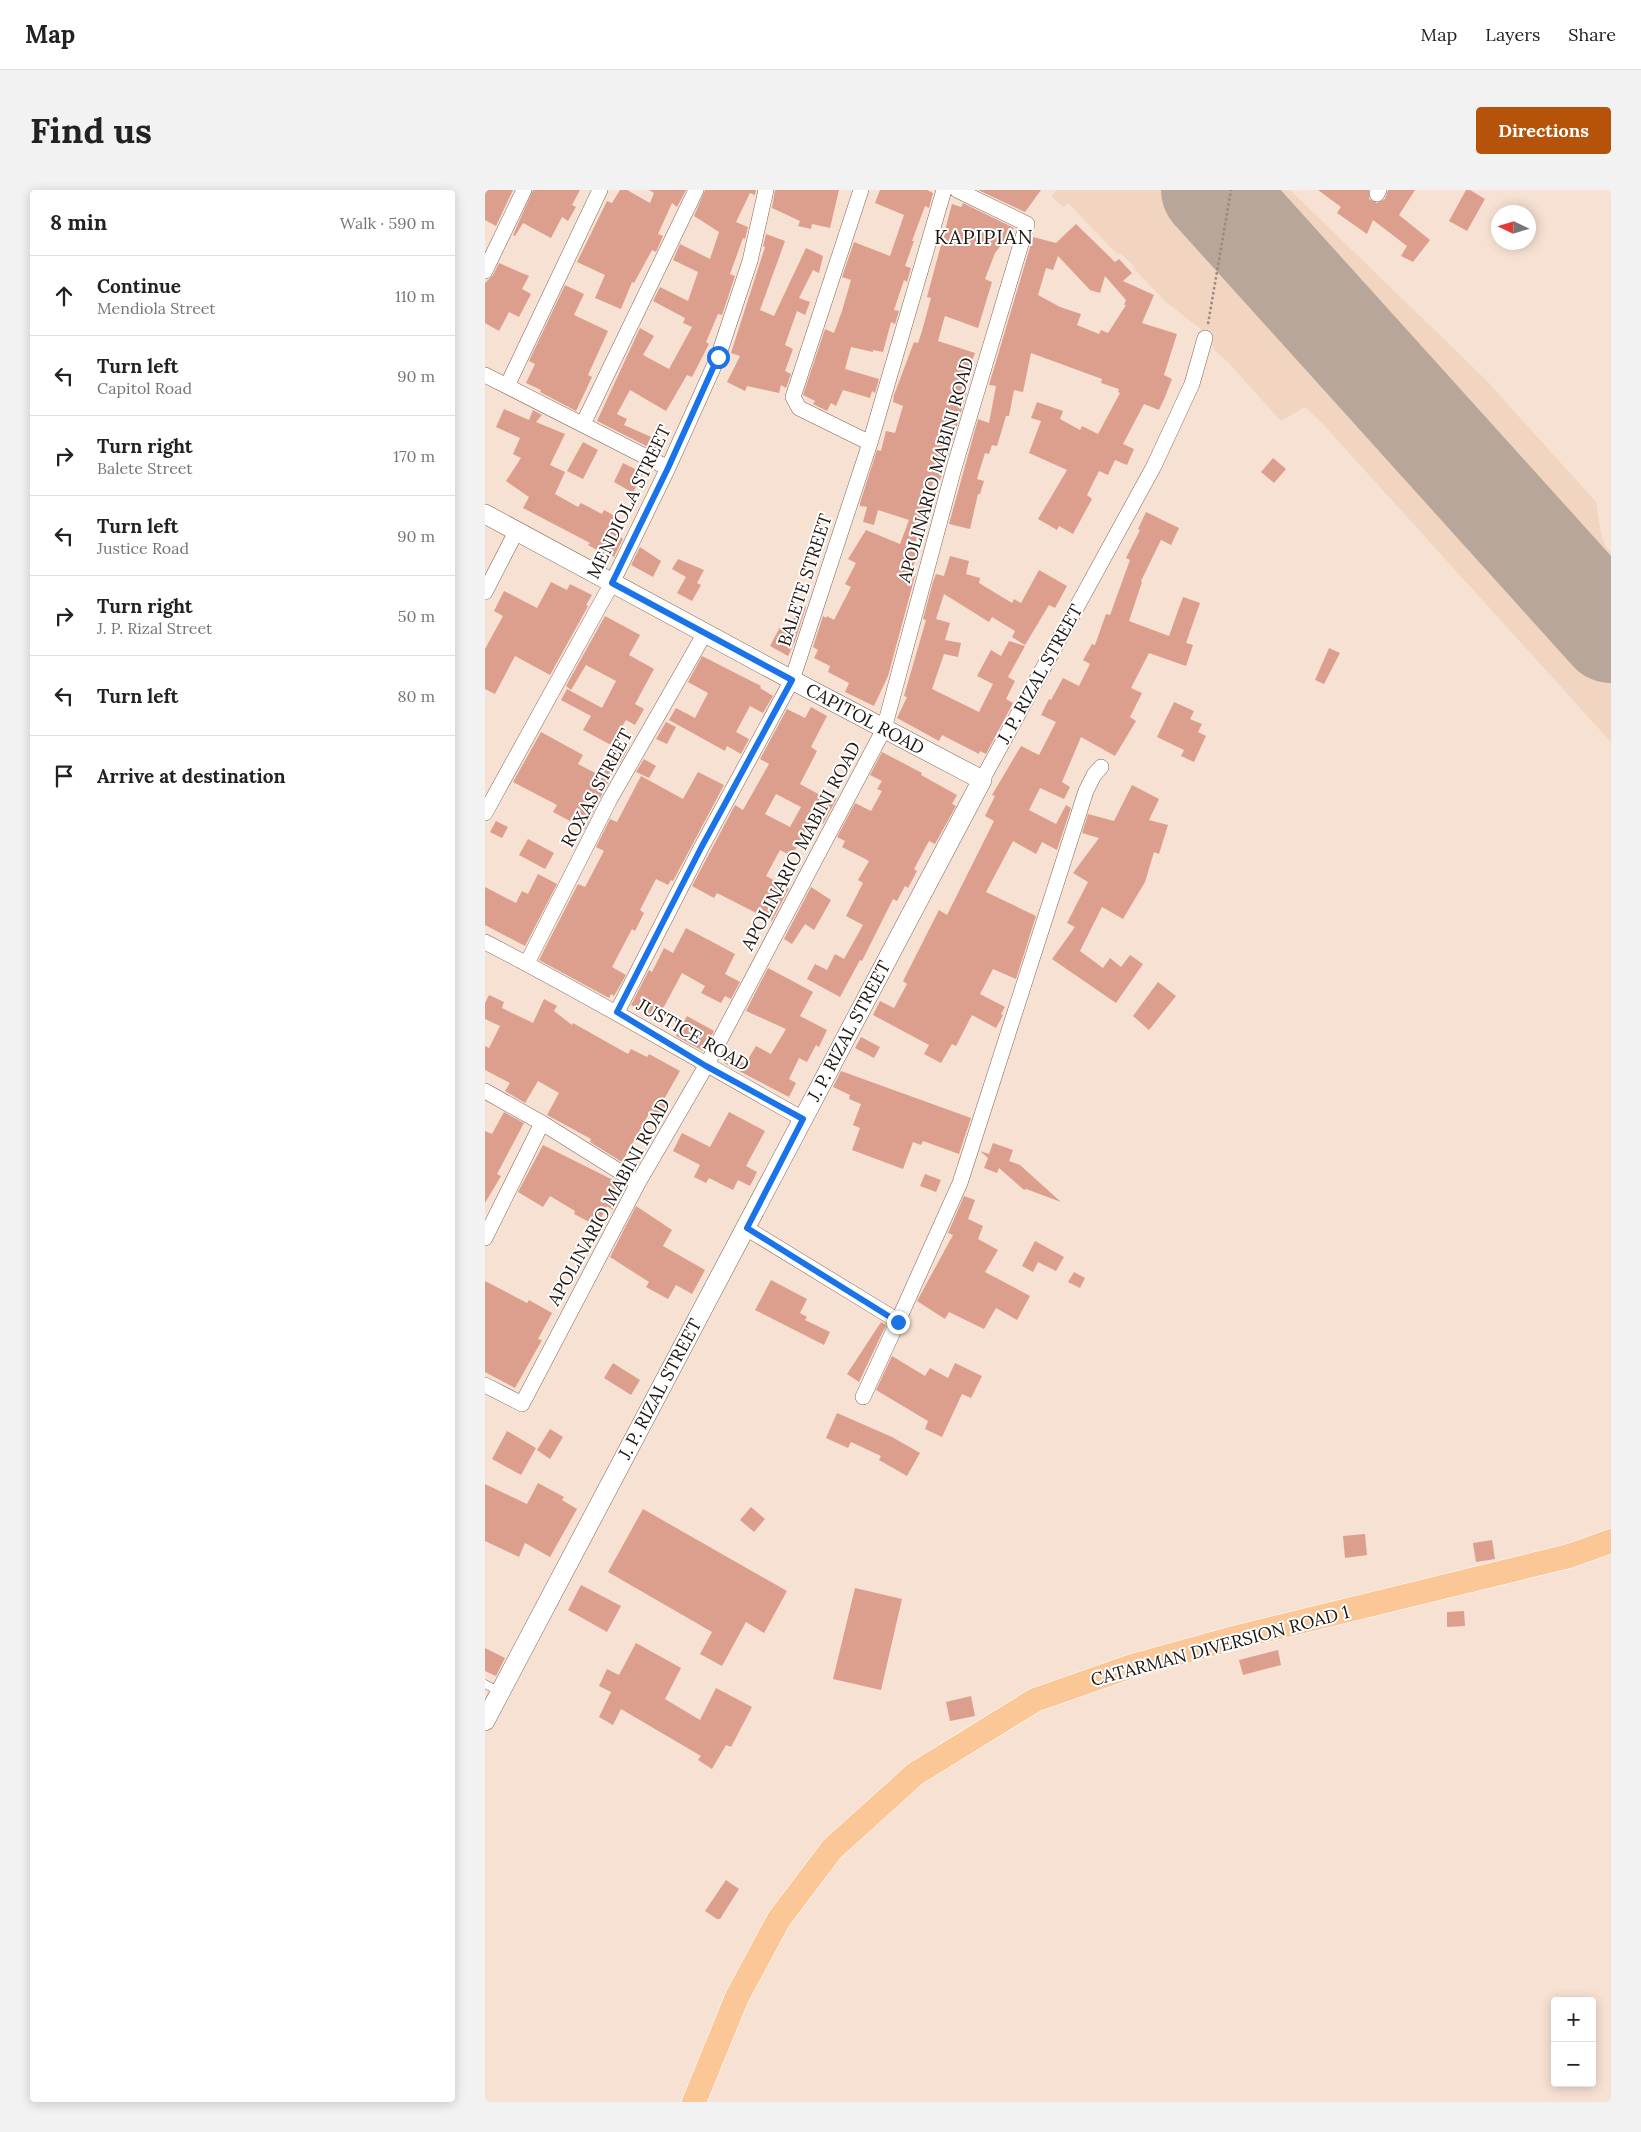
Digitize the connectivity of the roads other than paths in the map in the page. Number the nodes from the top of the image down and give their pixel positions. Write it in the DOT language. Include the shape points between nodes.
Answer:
graph roads {
  1 [pos="524,190"];
  2 [pos="600,190"];
  3 [pos="697,190"];
  4 [pos="766,190"];
  5 [pos="861,190"];
  6 [pos="944,190"];
  7 [pos="957,190"];
  8 [pos="485,271"];
  9 [pos="1205,338"];
  10 [pos="485,375"];
  11 [pos="507,386"];
  12 [pos="583,424"];
  13 [pos="870,443"];
  14 [pos="668,468"];
  15 [pos="485,514"];
  16 [pos="517,530"];
  17 [pos="612,583"];
  18 [pos="485,592"];
  19 [pos="705,633"];
  20 [pos="792,680"];
  21 [pos="884,729"];
  22 [pos="1101,767"];
  23 [pos="982,780"];
  24 [pos="485,814"];
  25 [pos="485,942"];
  26 [pos="527,963"];
  27 [pos="617,1012"];
  28 [pos="706,1066"];
  29 [pos="485,1091"];
  30 [pos="803,1119"];
  31 [pos="542,1123"];
  32 [pos="638,1183"];
  33 [pos="747,1228"];
  34 [pos="485,1238"];
  35 [pos="898,1322"];
  36 [pos="485,1385"];
  37 [pos="863,1397"];
  38 [pos="1611,1541"];
  39 [pos="493,1688"];
  40 [pos="485,1722"];
  41 [pos="694,2102"];
  1 -- 8 [label="street"];
  2 -- 11 [label="street"];
  3 -- 12 [label="street"];
  4 -- 14 [label="street, MENDIOLA STREET" via="750,261 718,357"];
  5 -- 13 [label="street" via="793,397 799,408"];
  6 -- 13 [label="street, BALETE STREET"];
  7 -- 21 [label="street, APOLINARIO MABINI ROAD" via="1027,224 953,468"];
  9 -- 23 [label="street, J. P. RIZAL STREET" via="1192,384 1154,466"];
  10 -- 11 [label="street"];
  11 -- 12 [label="street"];
  12 -- 14 [label="street"];
  13 -- 20 [label="street, BALETE STREET"];
  14 -- 17 [label="street, MENDIOLA STREET"];
  15 -- 16 [label="street, CAPITOL ROAD"];
  16 -- 17 [label="street, CAPITOL ROAD"];
  16 -- 18 [label="street"];
  17 -- 19 [label="street, CAPITOL ROAD"];
  17 -- 24 [label="street, MENDIOLA STREET"];
  19 -- 20 [label="street, CAPITOL ROAD"];
  19 -- 26 [label="street, ROXAS STREET" via="610,799"];
  20 -- 21 [label="street, CAPITOL ROAD"];
  20 -- 27 [label="street, BALETE STREET"];
  21 -- 23 [label="street, CAPITOL ROAD"];
  21 -- 28 [label="street, APOLINARIO MABINI ROAD"];
  22 -- 35 [label="street" via="1086,791 960,1183"];
  23 -- 30 [label="street, J. P. RIZAL STREET"];
  25 -- 26 [label="street, JUSTICE ROAD"];
  26 -- 27 [label="street, JUSTICE ROAD"];
  27 -- 28 [label="street, JUSTICE ROAD"];
  28 -- 30 [label="street, JUSTICE ROAD"];
  28 -- 32 [label="street, APOLINARIO MABINI ROAD"];
  29 -- 31 [label="street"];
  30 -- 33 [label="street, J. P. RIZAL STREET"];
  31 -- 32 [label="street"];
  31 -- 34 [label="street"];
  32 -- 36 [label="street, APOLINARIO MABINI ROAD" via="522,1404"];
  33 -- 35 [label="street"];
  33 -- 39 [label="street, J. P. RIZAL STREET"];
  35 -- 37 [label="street"];
  38 -- 41 [label="main road, CATARMAN DIVERSION ROAD 1" via="1569,1556 1132,1666 1035,1700 915,1774 832,1849 769,1937 737,1997"];
  39 -- 40 [label="street, J. P. RIZAL STREET"];
}
